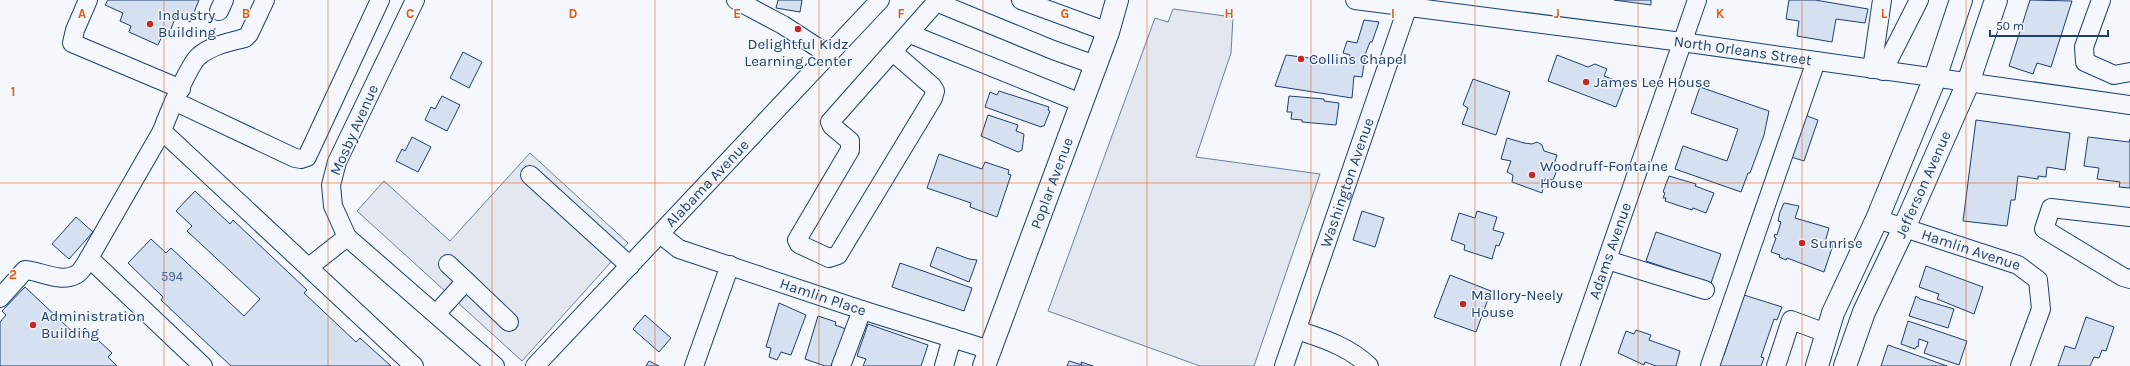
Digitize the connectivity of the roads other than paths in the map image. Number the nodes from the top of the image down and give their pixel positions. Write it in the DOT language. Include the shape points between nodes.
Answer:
graph roads {
  1 [pos="88,0"];
  2 [pos="265,0"];
  3 [pos="380,0"];
  4 [pos="415,0"];
  5 [pos="736,0"];
  6 [pos="880,0"];
  7 [pos="1021,0"];
  8 [pos="1117,0"];
  9 [pos="1355,0"];
  10 [pos="1697,0"];
  11 [pos="1882,0"];
  12 [pos="1919,0"];
  13 [pos="1961,0"];
  14 [pos="1996,0"];
  15 [pos="2100,0"];
  16 [pos="937,1"];
  17 [pos="1408,4"];
  18 [pos="1108,32"];
  19 [pos="910,34"];
  20 [pos="1682,42"];
  21 [pos="893,52"];
  22 [pos="829,55"];
  23 [pos="1816,62"];
  24 [pos="1095,65"];
  25 [pos="1878,70"];
  26 [pos="2130,72"];
  27 [pos="1935,78"];
  28 [pos="1968,83"];
  29 [pos="178,95"];
  30 [pos="1081,103"];
  31 [pos="2130,105"];
  32 [pos="162,131"];
  33 [pos="530,175"];
  34 [pos="2130,217"];
  35 [pos="1877,219"];
  36 [pos="1904,228"];
  37 [pos="660,234"];
  38 [pos="347,237"];
  39 [pos="89,258"];
  40 [pos="1607,260"];
  41 [pos="448,264"];
  42 [pos="730,265"];
  43 [pos="630,266"];
  44 [pos="309,267"];
  45 [pos="2130,278"];
  46 [pos="466,281"];
  47 [pos="1704,290"];
  48 [pos="0,298"];
  49 [pos="862,310"];
  50 [pos="436,314"];
  51 [pos="509,322"];
  52 [pos="1297,330"];
  53 [pos="1826,333"];
  54 [pos="952,338"];
  55 [pos="987,358"];
  56 [pos="203,366"];
  57 [pos="414,366"];
  58 [pos="496,366"];
  59 [pos="535,366"];
  60 [pos="694,366"];
  61 [pos="841,366"];
  62 [pos="944,366"];
  63 [pos="1284,366"];
  64 [pos="1369,366"];
  65 [pos="1570,366"];
  66 [pos="1710,366"];
  67 [pos="1776,366"];
  68 [pos="1817,366"];
  69 [pos="1846,366"];
  70 [pos="2020,366"];
  1 -- 29 [label="street" via="72,43"];
  2 -- 29 [label="street" via="249,34 245,38 211,48 198,57"];
  3 -- 29 [label="street" via="307,157 295,158"];
  4 -- 38 [label="street, Mosby Avenue" via="337,162 331,185 333,206"];
  5 -- 22 [label="street" via="783,25"];
  6 -- 22 [label="street, Alabama Avenue"];
  7 -- 18 [label="street"];
  8 -- 18 [label="main road, Poplar Avenue"];
  9 -- 17 [label="street, North Orleans Street"];
  10 -- 20 [label="street, Adams Avenue"];
  11 -- 25 [label="street"];
  12 -- 25 [label="street"];
  13 -- 27 [label="main road, Jefferson Avenue"];
  14 -- 28 [label="main road, Jefferson Avenue"];
  15 -- 26 [label="street" via="2084,47 2085,62 2114,76"];
  16 -- 19 [label="street"];
  16 -- 24 [label="street"];
  17 -- 20 [label="street, North Orleans Street"];
  17 -- 52 [label="street, Washington Avenue"];
  18 -- 24 [label="main road, Poplar Avenue"];
  19 -- 21 [label="street"];
  19 -- 30 [label="street"];
  20 -- 23 [label="street, North Orleans Street"];
  20 -- 40 [label="street, Adams Avenue"];
  21 -- 21 [label="street" via="830,122 850,141 850,150 797,240 799,244 829,258 838,255 933,98 935,91 932,86"];
  22 -- 37 [label="street, Alabama Avenue"];
  23 -- 25 [label="street, North Orleans Street"];
  23 -- 66 [label="street"];
  24 -- 30 [label="main road, Poplar Avenue"];
  25 -- 27 [label="street, North Orleans Street"];
  27 -- 28 [label="street, North Orleans Street"];
  27 -- 35 [label="main road, Jefferson Avenue"];
  28 -- 31 [label="street, North Orleans Street"];
  28 -- 36 [label="main road, Jefferson Avenue"];
  29 -- 32 [label="street"];
  30 -- 55 [label="main road, Poplar Avenue"];
  32 -- 39 [label="street"];
  32 -- 44 [label="street"];
  33 -- 43 [label="street"];
  34 -- 45 [label="street" via="2051,208 2044,229"];
  35 -- 36 [label="street, Hamlin Avenue"];
  35 -- 53 [label="main road, Jefferson Avenue" via="1832,313"];
  36 -- 69 [label="main road, Jefferson Avenue" via="1864,312"];
  36 -- 70 [label="street, Hamlin Avenue" via="2018,265 2038,280 2041,309"];
  37 -- 42 [label="street, Hamlin Place" via="679,249"];
  37 -- 43 [label="street, Alabama Avenue"];
  38 -- 44 [label="street"];
  38 -- 50 [label="street, Mosby Avenue"];
  39 -- 48 [label="street" via="76,275 62,279 25,270"];
  39 -- 56 [label="street"];
  40 -- 47 [label="street"];
  40 -- 65 [label="street, Adams Avenue"];
  41 -- 46 [label="street"];
  42 -- 49 [label="street, Hamlin Place"];
  42 -- 60 [label="street"];
  43 -- 59 [label="street, Alabama Avenue"];
  44 -- 57 [label="street"];
  46 -- 50 [label="street"];
  46 -- 51 [label="street"];
  49 -- 54 [label="street, Hamlin Place"];
  49 -- 61 [label="street"];
  50 -- 58 [label="street, Mosby Avenue"];
  52 -- 63 [label="street, Washington Avenue"];
  52 -- 64 [label="street" via="1338,344 1358,355"];
  53 -- 67 [label="street" via="1791,320"];
  53 -- 68 [label="main road, Jefferson Avenue"];
  54 -- 55 [label="street, Hamlin Place"];
  54 -- 62 [label="street"];
}
